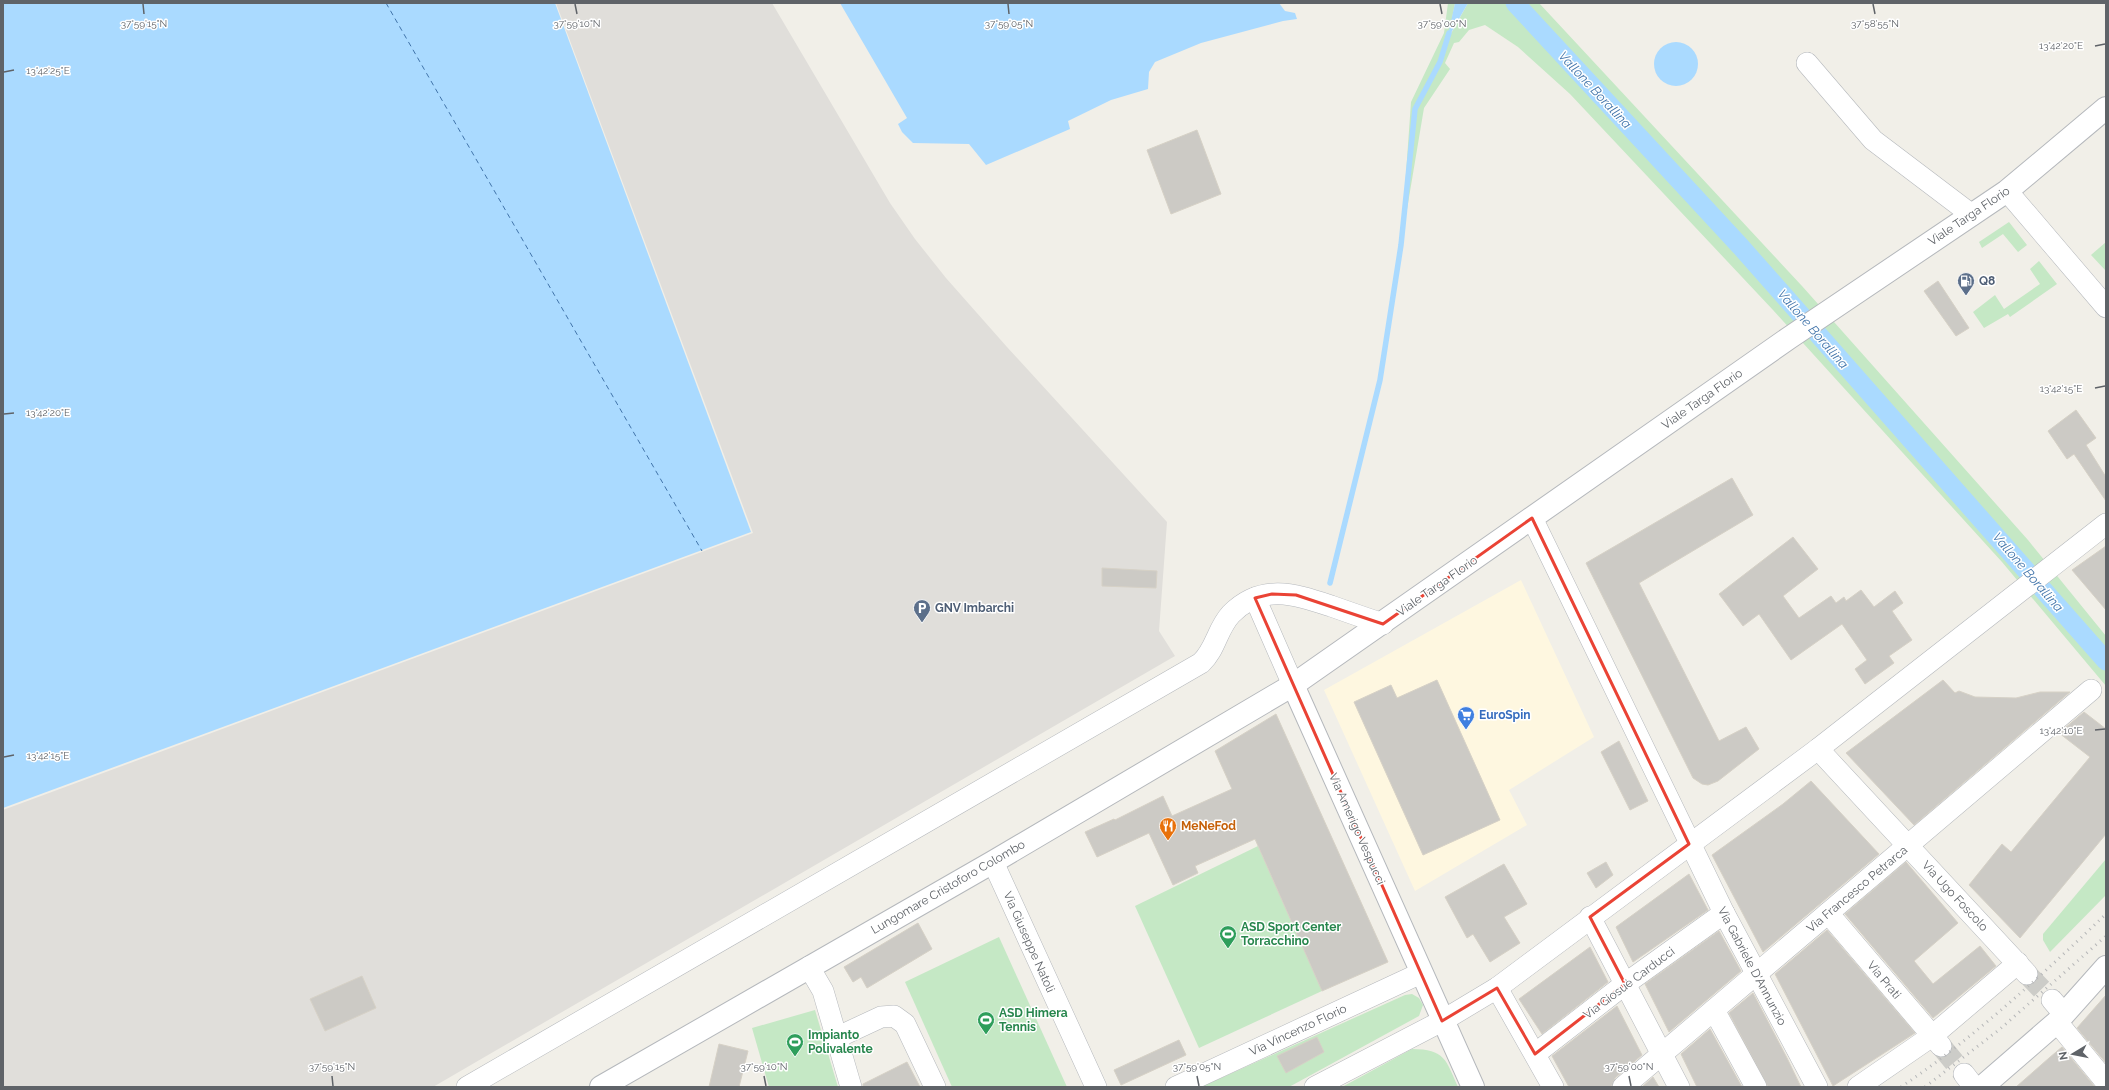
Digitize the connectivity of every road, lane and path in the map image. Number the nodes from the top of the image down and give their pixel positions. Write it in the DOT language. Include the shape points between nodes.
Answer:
graph roads {
  1 [pos="1807,63"];
  2 [pos="2106,108"];
  3 [pos="2007,191"];
  4 [pos="1972,215"];
  5 [pos="2106,307"];
  6 [pos="1532,518"];
  7 [pos="2106,524"];
  8 [pos="1255,598"];
  9 [pos="1383,624"];
  10 [pos="1293,685"];
  11 [pos="2091,690"];
  12 [pos="1818,749"];
  13 [pos="1689,844"];
  14 [pos="1909,847"];
  15 [pos="993,862"];
  16 [pos="1724,913"];
  17 [pos="1828,914"];
  18 [pos="1590,917"];
  19 [pos="809,967"];
  20 [pos="2106,967"];
  21 [pos="1421,972"];
  22 [pos="1757,973"];
  23 [pos="1625,984"];
  24 [pos="1497,988"];
  25 [pos="1714,1010"];
  26 [pos="2058,1012"];
  27 [pos="1442,1021"];
  28 [pos="836,1038"];
  29 [pos="1936,1041"];
  30 [pos="1534,1054"];
  31 [pos="1662,1055"];
  32 [pos="2106,1082"];
  33 [pos="467,1087"];
  34 [pos="601,1087"];
  35 [pos="851,1087"];
  36 [pos="935,1087"];
  37 [pos="1096,1087"];
  38 [pos="1176,1087"];
  39 [pos="1315,1087"];
  40 [pos="1473,1087"];
  41 [pos="1553,1087"];
  42 [pos="1623,1087"];
  43 [pos="1679,1087"];
  44 [pos="1756,1087"];
  45 [pos="1817,1087"];
  46 [pos="1858,1087"];
  47 [pos="1982,1087"];
  1 -- 4 [label="street" via="1873,140"];
  2 -- 3 [label="street, Viale Targa Florio"];
  3 -- 4 [label="street, Viale Targa Florio"];
  3 -- 5 [label="street"];
  4 -- 6 [label="street, Viale Targa Florio"];
  6 -- 9 [label="street, Viale Targa Florio"];
  6 -- 13 [label="street, Via Gabriele D'Annunzio"];
  7 -- 12 [label="street"];
  8 -- 9 [label="street" via="1272,594 1296,595"];
  8 -- 10 [label="street"];
  8 -- 33 [label="street" via="1230,615 1214,647 1201,663"];
  9 -- 10 [label="street, Viale Targa Florio"];
  10 -- 15 [label="street, Lungomare Cristoforo Colombo"];
  10 -- 21 [label="street, Via Amerigo Vespucci"];
  11 -- 14 [label="street, Via Francesco Petrarca"];
  12 -- 13 [label="street"];
  12 -- 14 [label="street, Via Ugo Foscolo"];
  13 -- 16 [label="street, Via Gabriele D'Annunzio"];
  13 -- 18 [label="street"];
  14 -- 17 [label="street, Via Francesco Petrarca"];
  14 -- 29 [label="street, Via Ugo Foscolo" via="2022,968"];
  15 -- 19 [label="street, Lungomare Cristoforo Colombo"];
  15 -- 37 [label="street, Via Giuseppe Natoli"];
  16 -- 22 [label="street, Via Gabriele D'Annunzio"];
  16 -- 23 [label="street, Via Giosuè Carducci"];
  17 -- 22 [label="street, Via Francesco Petrarca"];
  17 -- 29 [label="street, Via Prati"];
  18 -- 23 [label="street"];
  18 -- 24 [label="street"];
  19 -- 28 [label="street" via="823,991"];
  19 -- 34 [label="street, Lungomare Cristoforo Colombo"];
  20 -- 26 [label="street"];
  21 -- 27 [label="street, Via Amerigo Vespucci"];
  21 -- 38 [label="street, Via Vincenzo Florio"];
  22 -- 25 [label="street, Via Francesco Petrarca"];
  22 -- 45 [label="street, Via Gabriele D'Annunzio"];
  23 -- 30 [label="street, Via Giosuè Carducci"];
  23 -- 31 [label="street"];
  24 -- 27 [label="street"];
  24 -- 30 [label="street"];
  25 -- 31 [label="street, Via Francesco Petrarca"];
  25 -- 44 [label="street"];
  26 -- 32 [label="street"];
  26 -- 47 [label="street"];
  27 -- 39 [label="street"];
  27 -- 40 [label="street, Via Amerigo Vespucci"];
  28 -- 35 [label="street"];
  28 -- 36 [label="street" via="881,1017 894,1016 905,1024"];
  29 -- 46 [label="street"];
  30 -- 41 [label="street"];
  31 -- 42 [label="street, Via Francesco Petrarca"];
  31 -- 43 [label="street"];
}
